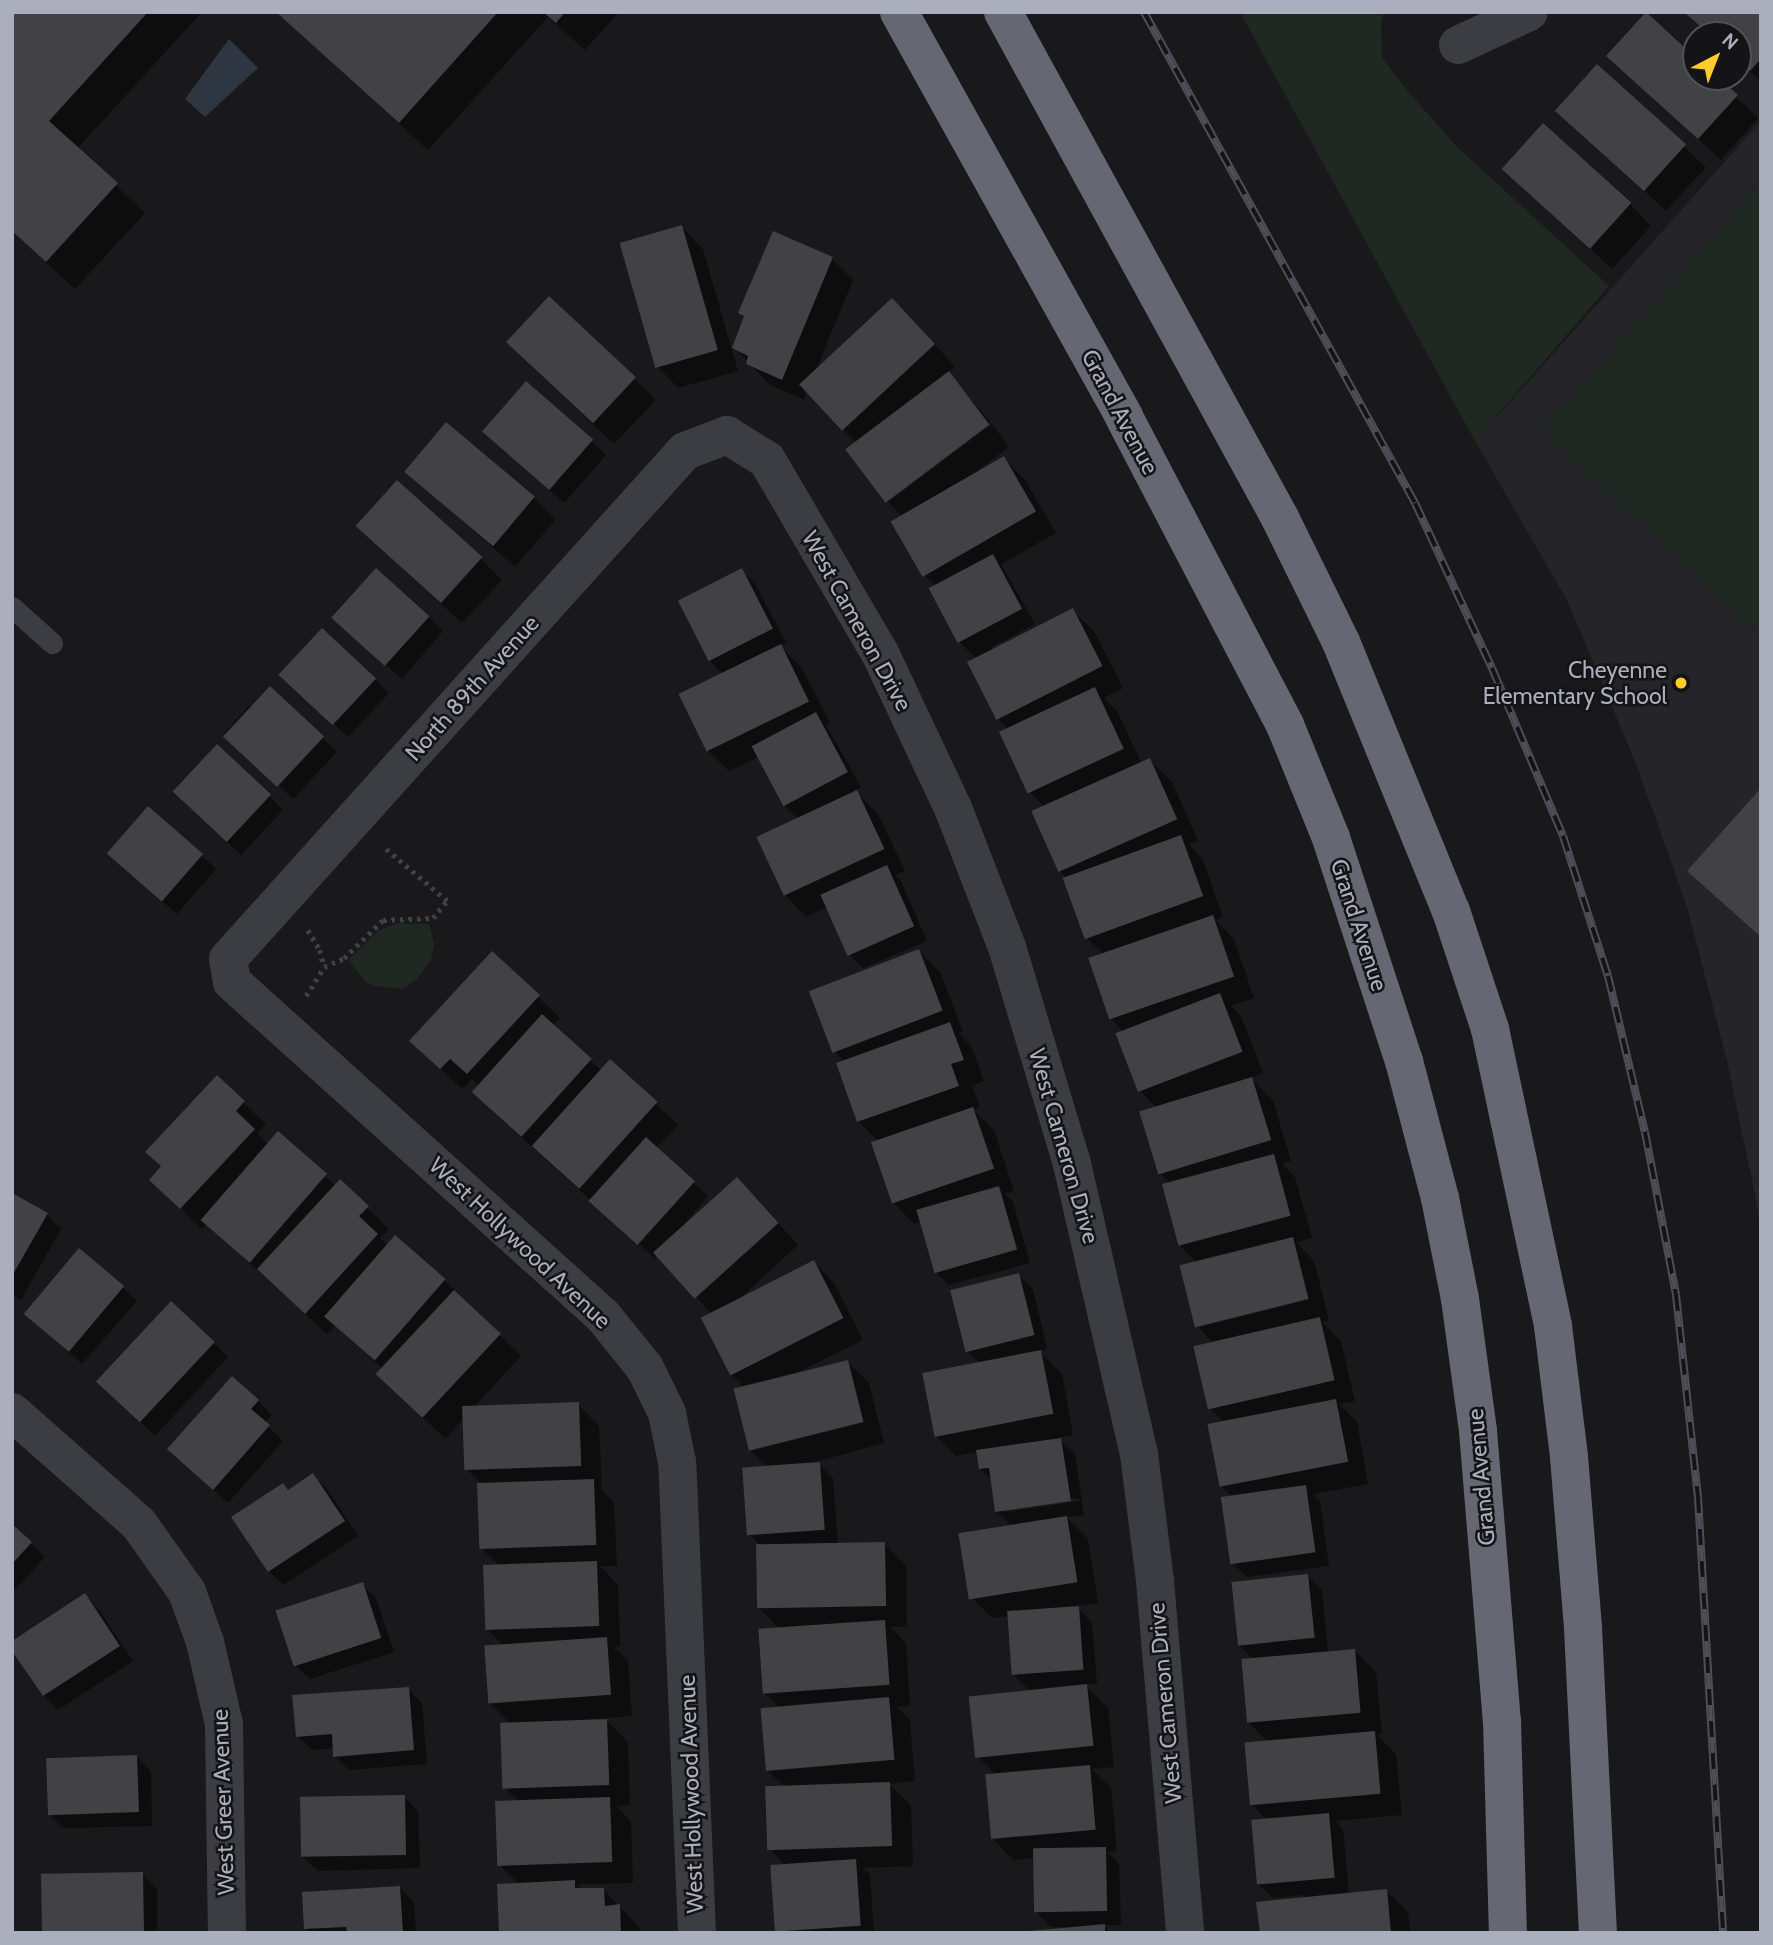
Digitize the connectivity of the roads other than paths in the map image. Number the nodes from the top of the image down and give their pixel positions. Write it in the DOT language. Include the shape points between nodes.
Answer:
graph roads {
  1 [pos="899,12"];
  2 [pos="1003,12"];
  3 [pos="1529,12"];
  4 [pos="1458,45"];
  5 [pos="727,435"];
  6 [pos="12,607"];
  7 [pos="52,643"];
  8 [pos="228,959"];
  9 [pos="12,1412"];
  10 [pos="227,1933"];
  11 [pos="697,1933"];
  12 [pos="1185,1933"];
  13 [pos="1508,1933"];
  14 [pos="1598,1933"];
  1 -- 13 [label="highway, Grand Avenue" via="1124,417 1285,725 1331,838 1404,1061 1445,1223 1478,1431 1502,1721"];
  2 -- 14 [label="highway" via="1280,518 1341,642 1451,911 1490,1028 1553,1326 1569,1457 1583,1628"];
  3 -- 4 [label="street"];
  5 -- 8 [label="street, North 89th Avenue" via="685,451"];
  5 -- 12 [label="street, West Cameron Drive" via="767,460 880,653 953,808 1007,947 1072,1164 1139,1454 1155,1581"];
  6 -- 7 [label="lane"];
  8 -- 11 [label="street, West Hollywood Avenue" via="232,982 603,1316 645,1368 661,1402 677,1462"];
  9 -- 10 [label="street, West Greer Avenue" via="139,1524 187,1592 225,1724"];
}
